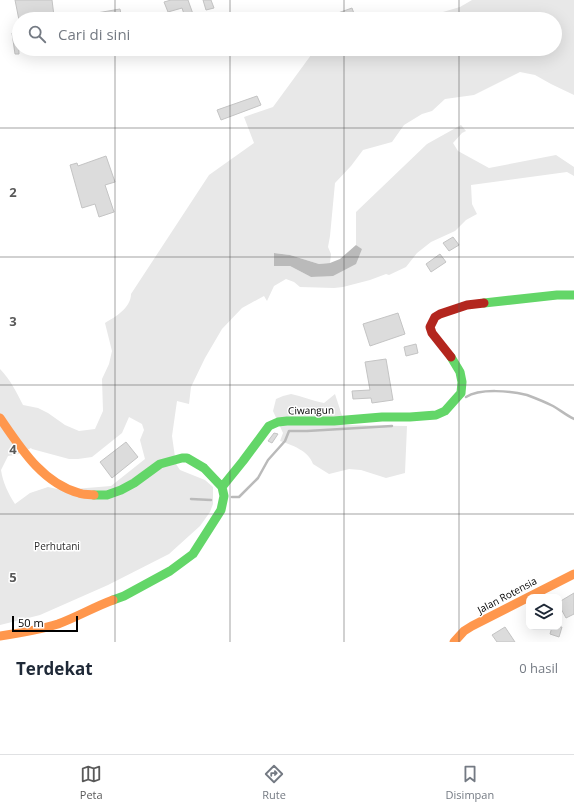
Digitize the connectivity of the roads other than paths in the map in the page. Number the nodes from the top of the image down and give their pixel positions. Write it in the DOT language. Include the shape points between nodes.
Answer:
graph roads {
  1 [pos="574,294"];
  2 [pos="0,418"];
  3 [pos="222,487"];
  4 [pos="574,574"];
  5 [pos="0,636"];
  6 [pos="454,642"];
  1 -- 3 [label="street, Ciwangun" via="467,305 440,314 435,317 430,327 455,363 462,382 461,392 445,411 436,415 410,417 278,422 269,426"];
  2 -- 3 [label="street" via="21,448 46,475 80,494 107,495 134,483 160,464 187,458 204,468"];
  3 -- 5 [label="street" via="224,496 218,517 193,554 170,571 124,596 57,624"];
  4 -- 6 [label="street, Jalan Rotensia" via="472,626"];
}
